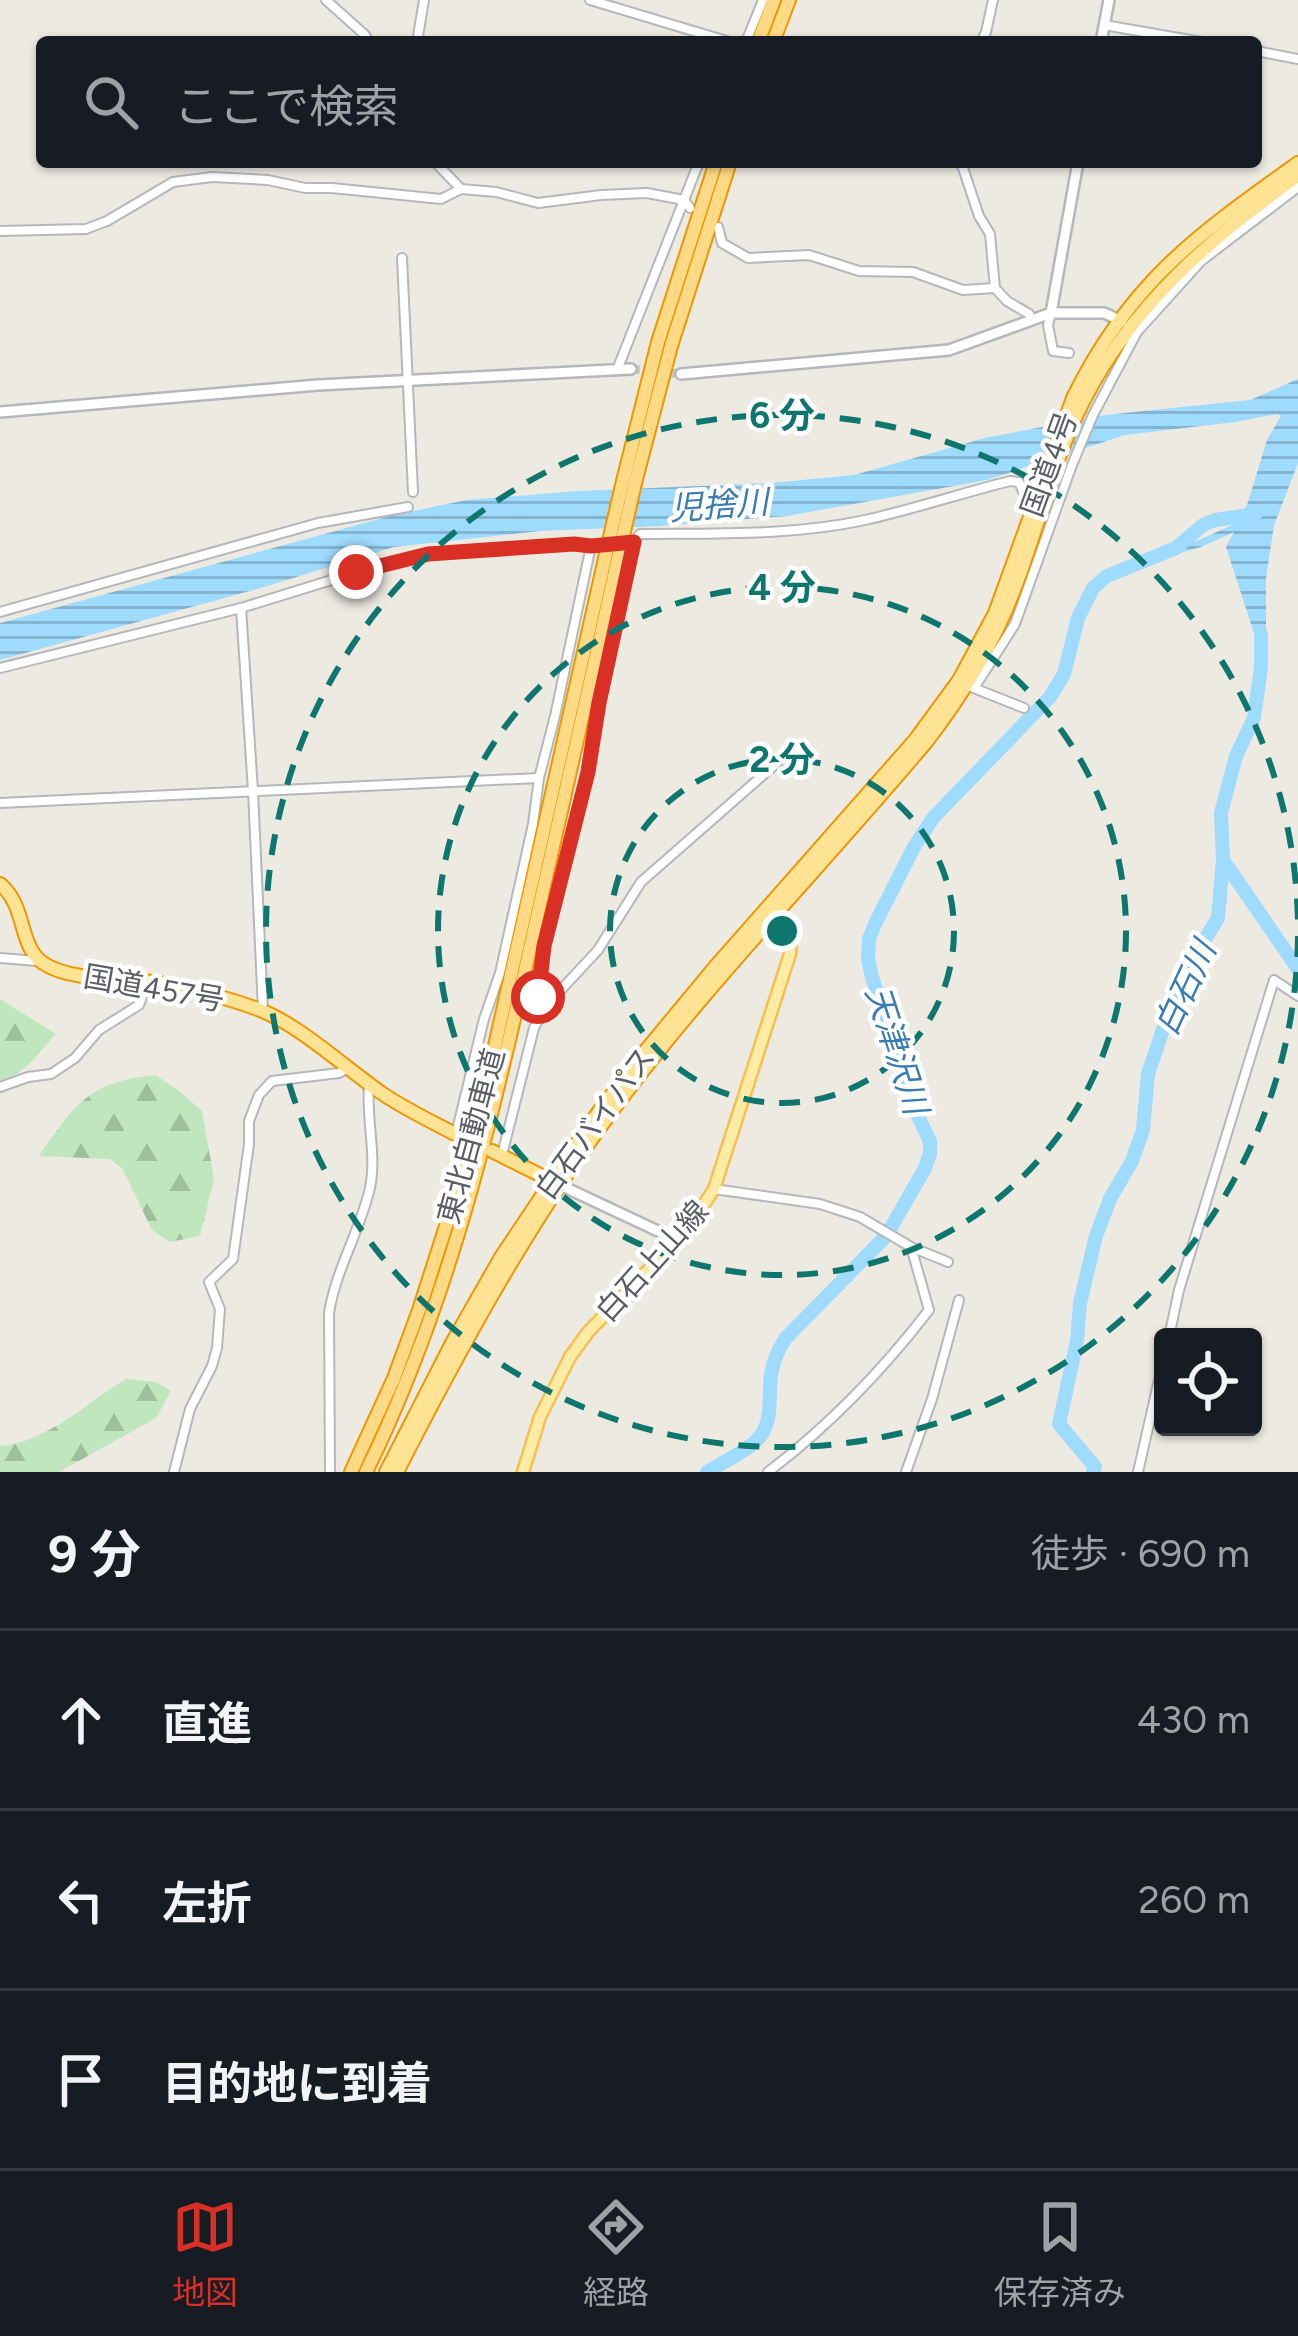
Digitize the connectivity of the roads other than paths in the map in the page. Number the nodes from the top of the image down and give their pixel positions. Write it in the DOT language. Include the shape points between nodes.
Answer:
graph roads {
  1 [pos="326,0"];
  2 [pos="424,0"];
  3 [pos="590,0"];
  4 [pos="763,0"];
  5 [pos="774,0"];
  6 [pos="789,0"];
  7 [pos="993,0"];
  8 [pos="1109,0"];
  9 [pos="1104,25"];
  10 [pos="366,36"];
  11 [pos="418,36"];
  12 [pos="710,36"];
  13 [pos="748,36"];
  14 [pos="760,36"];
  15 [pos="775,36"];
  16 [pos="984,36"];
  17 [pos="1102,36"];
  18 [pos="1167,36"];
  19 [pos="1262,53"];
  20 [pos="1298,59"];
  21 [pos="1298,163"];
  22 [pos="441,168"];
  23 [pos="697,168"];
  24 [pos="714,168"];
  25 [pos="728,168"];
  26 [pos="964,168"];
  27 [pos="1077,168"];
  28 [pos="1298,176"];
  29 [pos="1298,187"];
  30 [pos="461,189"];
  31 [pos="687,204"];
  32 [pos="718,227"];
  33 [pos="0,231"];
  34 [pos="402,257"];
  35 [pos="995,288"];
  36 [pos="1051,314"];
  37 [pos="1032,319"];
  38 [pos="1124,323"];
  39 [pos="1069,353"];
  40 [pos="631,369"];
  41 [pos="617,370"];
  42 [pos="681,374"];
  43 [pos="407,380"];
  44 [pos="0,412"];
  45 [pos="629,482"];
  46 [pos="413,491"];
  47 [pos="1041,491"];
  48 [pos="408,507"];
  49 [pos="634,542"];
  50 [pos="591,546"];
  51 [pos="612,554"];
  52 [pos="241,608"];
  53 [pos="0,612"];
  54 [pos="0,668"];
  55 [pos="967,684"];
  56 [pos="1024,708"];
  57 [pos="786,755"];
  58 [pos="539,778"];
  59 [pos="253,791"];
  60 [pos="0,803"];
  61 [pos="859,812"];
  62 [pos="0,884"];
  63 [pos="770,913"];
  64 [pos="0,958"];
  65 [pos="38,961"];
  66 [pos="148,981"];
  67 [pos="1298,996"];
  68 [pos="546,1006"];
  69 [pos="263,1011"];
  70 [pos="348,1068"];
  71 [pos="369,1084"];
  72 [pos="0,1088"];
  73 [pos="460,1137"];
  74 [pos="497,1154"];
  75 [pos="556,1183"];
  76 [pos="715,1190"];
  77 [pos="677,1240"];
  78 [pos="910,1247"];
  79 [pos="948,1262"];
  80 [pos="959,1300"];
  81 [pos="1170,1328"];
  82 [pos="1154,1401"];
  83 [pos="174,1472"];
  84 [pos="330,1472"];
  85 [pos="351,1472"];
  86 [pos="366,1472"];
  87 [pos="386,1472"];
  88 [pos="397,1472"];
  89 [pos="523,1472"];
  90 [pos="768,1472"];
  91 [pos="906,1472"];
  92 [pos="1138,1472"];
  1 -- 10 [label="street"];
  2 -- 11 [label="street"];
  3 -- 12 [label="street"];
  4 -- 13 [label="street"];
  5 -- 14 [label="highway"];
  6 -- 15 [label="highway"];
  7 -- 16 [label="street"];
  8 -- 9 [label="street"];
  9 -- 17 [label="street"];
  9 -- 18 [label="street"];
  19 -- 20 [label="street"];
  21 -- 38 [label="highway, 国道4号" via="1172,259 1135,297"];
  22 -- 30 [label="street"];
  23 -- 31 [label="street"];
  24 -- 45 [label="highway, 東北自動車道" via="664,324"];
  25 -- 45 [label="highway, 東北自動車道"];
  26 -- 35 [label="street" via="990,234"];
  27 -- 36 [label="street"];
  28 -- 38 [label="highway, 国道4号"];
  29 -- 55 [label="street" via="1212,252 1137,332 1072,464 1015,623"];
  30 -- 31 [label="street" via="538,203 646,193"];
  30 -- 33 [label="street" via="441,199 195,178 86,229"];
  31 -- 41 [label="street"];
  32 -- 35 [label="street" via="722,243 748,258 809,255 859,271 913,272 963,290"];
  34 -- 43 [label="street"];
  35 -- 37 [label="street"];
  36 -- 37 [label="street"];
  36 -- 38 [label="street" via="1104,313"];
  36 -- 39 [label="street" via="1053,352"];
  37 -- 42 [label="street" via="950,350"];
  38 -- 47 [label="highway, 国道4号" via="1072,414"];
  40 -- 41 [label="street"];
  41 -- 43 [label="street"];
  43 -- 44 [label="street"];
  43 -- 46 [label="street"];
  45 -- 51 [label="highway, 東北自動車道, bridge"];
  47 -- 49 [label="street" via="1025,496 1010,481 836,525 640,534"];
  47 -- 55 [label="highway, 国道4号"];
  47 -- 55 [label="highway, 国道4号" via="1004,616"];
  48 -- 53 [label="street" via="318,523"];
  49 -- 50 [label="street"];
  49 -- 68 [label="street" via="544,946 538,997"];
  50 -- 52 [label="street" via="428,554"];
  50 -- 58 [label="street"];
  51 -- 85 [label="highway, 東北自動車道" via="464,1170 394,1378"];
  51 -- 86 [label="highway, 東北自動車道" via="500,1086 406,1382"];
  52 -- 54 [label="street"];
  52 -- 59 [label="street"];
  55 -- 56 [label="street"];
  55 -- 61 [label="highway, 国道4号" via="927,742"];
  57 -- 68 [label="street" via="641,882 598,950"];
  58 -- 59 [label="street"];
  58 -- 73 [label="street"];
  59 -- 60 [label="street"];
  59 -- 69 [label="street"];
  61 -- 63 [label="highway, 白石バイパス"];
  62 -- 65 [label="highway" via="18,905"];
  63 -- 75 [label="highway, 白石バイパス"];
  63 -- 76 [label="main road, 白石上山線" via="790,938 790,953"];
  64 -- 65 [label="street"];
  65 -- 66 [label="highway, 国道457号" via="85,976"];
  66 -- 69 [label="highway, 国道457号"];
  66 -- 72 [label="street" via="139,1005 99,1030 75,1058"];
  67 -- 81 [label="street" via="1274,980"];
  68 -- 74 [label="street"];
  69 -- 70 [label="highway, 国道457号"];
  70 -- 71 [label="highway, 国道457号"];
  70 -- 83 [label="street" via="272,1082 253,1107 233,1258 209,1282 220,1306 217,1348"];
  71 -- 73 [label="highway, 国道457号"];
  71 -- 84 [label="street" via="370,1186 329,1312"];
  74 -- 75 [label="highway"];
  75 -- 77 [label="street"];
  75 -- 87 [label="highway, 白石バイパス" via="460,1329"];
  75 -- 88 [label="highway, 白石バイパス"];
  76 -- 77 [label="main road, 白石上山線"];
  76 -- 78 [label="street" via="820,1204"];
  77 -- 89 [label="main road, 白石上山線" via="570,1357"];
  78 -- 79 [label="street"];
  78 -- 90 [label="street" via="929,1310 862,1389"];
  80 -- 91 [label="street"];
  82 -- 92 [label="street"];
}
